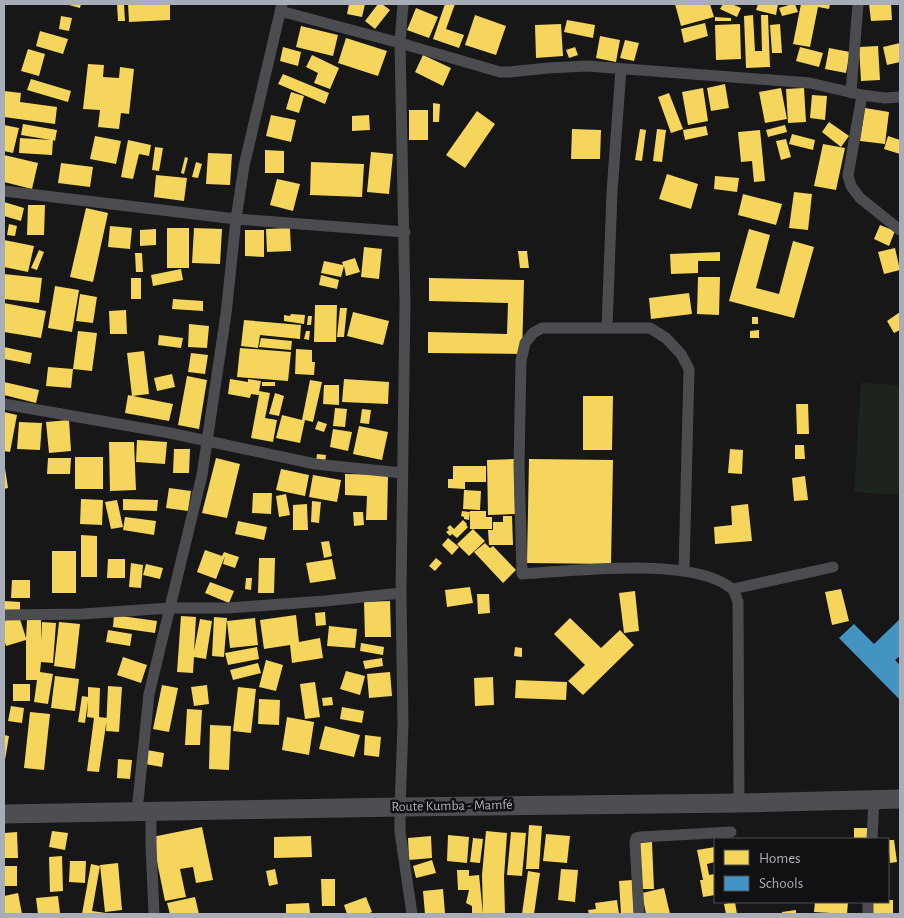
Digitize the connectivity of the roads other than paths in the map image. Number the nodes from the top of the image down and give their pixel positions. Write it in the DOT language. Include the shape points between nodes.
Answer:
graph roads {
  1 [pos="403,4"];
  2 [pos="858,4"];
  3 [pos="281,7"];
  4 [pos="400,43"];
  5 [pos="621,69"];
  6 [pos="856,94"];
  7 [pos="900,97"];
  8 [pos="4,191"];
  9 [pos="236,219"];
  10 [pos="900,230"];
  11 [pos="405,232"];
  12 [pos="607,328"];
  13 [pos="4,404"];
  14 [pos="207,441"];
  15 [pos="402,473"];
  16 [pos="833,567"];
  17 [pos="684,572"];
  18 [pos="733,589"];
  19 [pos="401,593"];
  20 [pos="170,608"];
  21 [pos="4,615"];
  22 [pos="900,799"];
  23 [pos="874,800"];
  24 [pos="740,803"];
  25 [pos="400,807"];
  26 [pos="144,811"];
  27 [pos="4,814"];
  28 [pos="731,832"];
  29 [pos="872,838"];
  30 [pos="154,914"];
  31 [pos="412,914"];
  32 [pos="639,914"];
  1 -- 4 [label="street"];
  2 -- 6 [label="street"];
  3 -- 4 [label="street"];
  3 -- 9 [label="street" via="244,166"];
  4 -- 5 [label="street" via="500,72 587,66"];
  4 -- 11 [label="street"];
  5 -- 6 [label="street" via="810,83"];
  5 -- 12 [label="street"];
  6 -- 7 [label="street"];
  6 -- 10 [label="street" via="848,176 851,186 860,198"];
  8 -- 9 [label="street"];
  9 -- 11 [label="street"];
  9 -- 14 [label="street"];
  11 -- 15 [label="street"];
  12 -- 17 [label="street" via="650,328 676,348 689,369"];
  12 -- 17 [label="street" via="542,328 525,343 521,361 522,574 629,567"];
  13 -- 14 [label="street"];
  14 -- 15 [label="street" via="315,464"];
  14 -- 20 [label="street"];
  15 -- 19 [label="street"];
  16 -- 18 [label="street"];
  17 -- 18 [label="street" via="711,578"];
  18 -- 24 [label="street" via="738,602"];
  19 -- 20 [label="street" via="228,608"];
  19 -- 25 [label="street"];
  20 -- 21 [label="street"];
  20 -- 26 [label="street" via="149,694"];
  22 -- 23 [label="highway, Route Kumba - Mamfé"];
  23 -- 24 [label="highway, Route Kumba - Mamfé"];
  23 -- 29 [label="street"];
  24 -- 25 [label="highway, Route Kumba - Mamfé"];
  25 -- 26 [label="highway, Route Kumba - Mamfé"];
  25 -- 31 [label="street" via="400,832"];
  26 -- 27 [label="highway, Route Kumba - Mamfé"];
  26 -- 30 [label="street" via="151,844"];
  28 -- 32 [label="street" via="636,838"];
}
